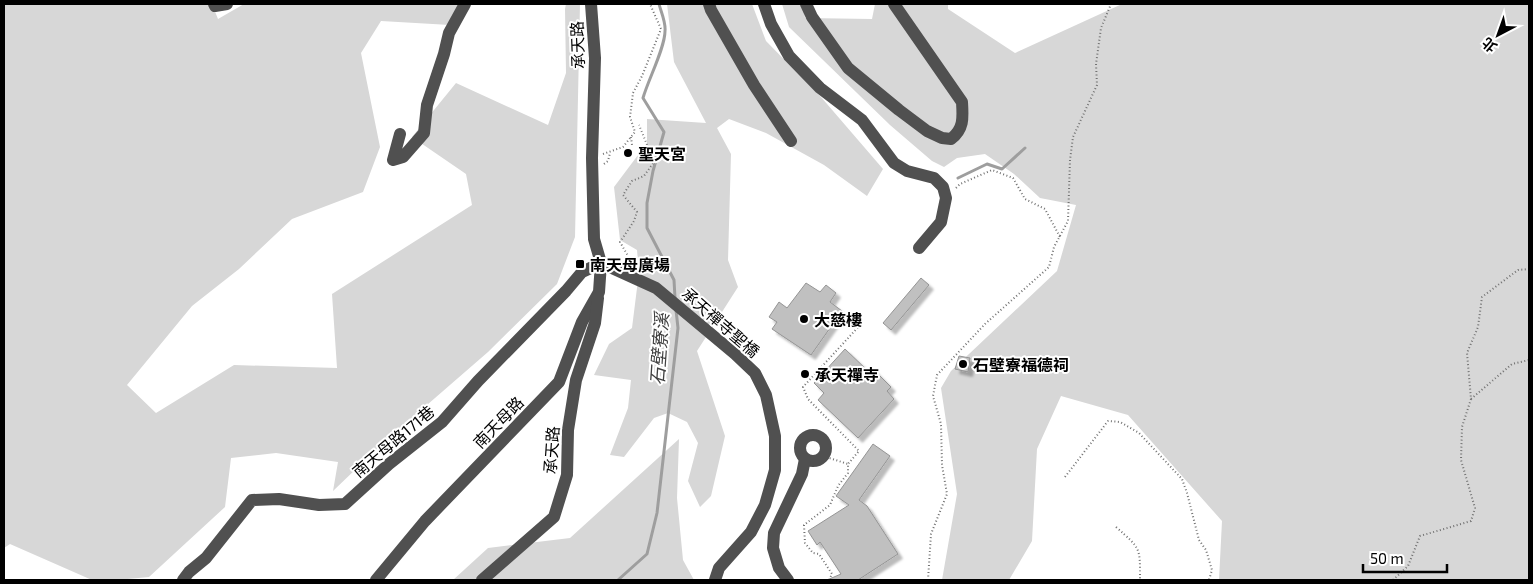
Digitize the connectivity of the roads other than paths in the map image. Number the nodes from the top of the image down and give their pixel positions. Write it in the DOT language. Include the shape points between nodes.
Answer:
graph roads {
  1 [pos="214,4"];
  2 [pos="227,4"];
  3 [pos="465,4"];
  4 [pos="591,4"];
  5 [pos="709,4"];
  6 [pos="764,4"];
  7 [pos="806,4"];
  8 [pos="894,4"];
  9 [pos="400,134"];
  10 [pos="791,141"];
  11 [pos="919,248"];
  12 [pos="601,263"];
  13 [pos="599,292"];
  14 [pos="805,459"];
  15 [pos="184,578"];
  16 [pos="376,580"];
  17 [pos="482,580"];
  18 [pos="715,580"];
  19 [pos="788,580"];
  1 -- 2 [label="street"];
  3 -- 9 [label="street" via="449,33 427,105 424,133 403,157 393,160"];
  4 -- 12 [label="street, 承天路" via="595,58 594,239"];
  5 -- 10 [label="street" via="754,86"];
  6 -- 11 [label="street" via="789,56 820,88 862,120 894,163 907,171 934,178 943,188 946,198 940,222"];
  7 -- 8 [label="street" via="848,68 927,131 951,139 960,133 962,102"];
  12 -- 13 [label="street, 南天母路"];
  12 -- 15 [label="street, 南天母路171巷" via="582,272 442,422 345,504 252,500 206,558"];
  12 -- 18 [label="street, 承天禪寺聖橋" via="625,267 656,288 755,373 766,395 775,436 775,470 765,505 751,532 719,568"];
  13 -- 16 [label="street, 南天母路" via="582,322 559,382 425,521"];
  13 -- 17 [label="street, 承天路" via="595,323 576,380 568,430 567,475 554,517"];
  14 -- 14 [label="street" via="800,447 804,440 811,436 822,440 826,448 823,456 817,461"];
  14 -- 19 [label="street" via="802,474 774,533 773,548 779,568"];
}
